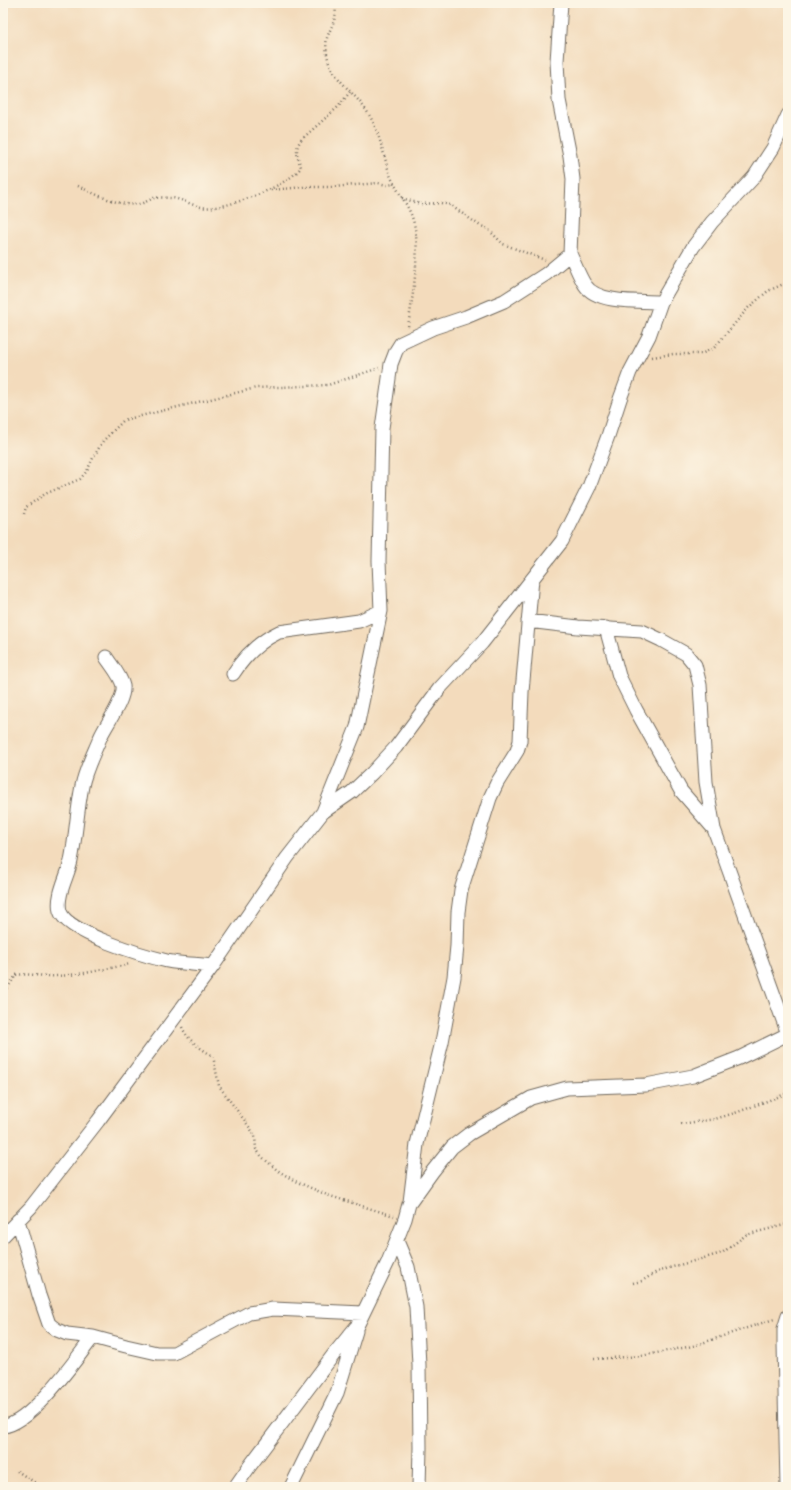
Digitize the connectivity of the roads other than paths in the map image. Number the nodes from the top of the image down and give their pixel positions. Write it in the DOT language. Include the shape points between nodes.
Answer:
graph roads {
  1 [pos="561,3"];
  2 [pos="788,115"];
  3 [pos="570,254"];
  4 [pos="661,302"];
  5 [pos="532,580"];
  6 [pos="381,611"];
  7 [pos="528,621"];
  8 [pos="606,628"];
  9 [pos="106,657"];
  10 [pos="233,674"];
  11 [pos="323,812"];
  12 [pos="714,829"];
  13 [pos="213,966"];
  14 [pos="788,1034"];
  15 [pos="409,1204"];
  16 [pos="18,1220"];
  17 [pos="3,1236"];
  18 [pos="397,1241"];
  19 [pos="363,1312"];
  20 [pos="787,1317"];
  21 [pos="357,1326"];
  22 [pos="93,1337"];
  23 [pos="3,1426"];
  24 [pos="236,1487"];
  25 [pos="291,1487"];
  26 [pos="419,1487"];
  27 [pos="787,1487"];
  1 -- 3 [label="street" via="557,69 559,100 573,179"];
  2 -- 4 [label="street" via="754,177 712,222 693,247"];
  3 -- 4 [label="street" via="585,286 601,298"];
  3 -- 6 [label="street" via="546,274 504,301 433,328 401,343 396,350 391,364 382,428 379,561"];
  4 -- 5 [label="street" via="649,336 630,372 589,487 562,541"];
  5 -- 7 [label="street"];
  5 -- 11 [label="street" via="482,643 439,688 396,747 372,774"];
  6 -- 10 [label="street" via="359,621 279,632 268,638 240,663"];
  6 -- 11 [label="street" via="357,727"];
  7 -- 8 [label="street"];
  7 -- 15 [label="street" via="520,741 517,751 490,798 461,890 454,978 442,1042 417,1144"];
  8 -- 12 [label="street" via="619,676 636,710 681,790"];
  8 -- 12 [label="street" via="642,631 686,654 695,665 700,685 706,782"];
  9 -- 13 [label="street" via="118,675 122,694 101,735 82,785 71,861 60,900 60,910 64,919 72,925 100,939 169,961"];
  11 -- 13 [label="street" via="287,858"];
  12 -- 14 [label="street"];
  13 -- 16 [label="street" via="98,1121"];
  14 -- 15 [label="street" via="740,1058 693,1076 646,1085 567,1088 531,1098 469,1134 452,1147"];
  15 -- 18 [label="street"];
  16 -- 17 [label="street"];
  16 -- 22 [label="street" via="49,1324 67,1334"];
  18 -- 19 [label="street"];
  18 -- 26 [label="street" via="408,1267 416,1308 419,1365"];
  19 -- 21 [label="street"];
  19 -- 22 [label="street" via="273,1309 248,1313 174,1353 157,1353"];
  20 -- 27 [label="street" via="784,1328"];
  21 -- 24 [label="street"];
  21 -- 25 [label="street" via="336,1394"];
  22 -- 23 [label="street" via="62,1378 34,1408 17,1421"];
}
